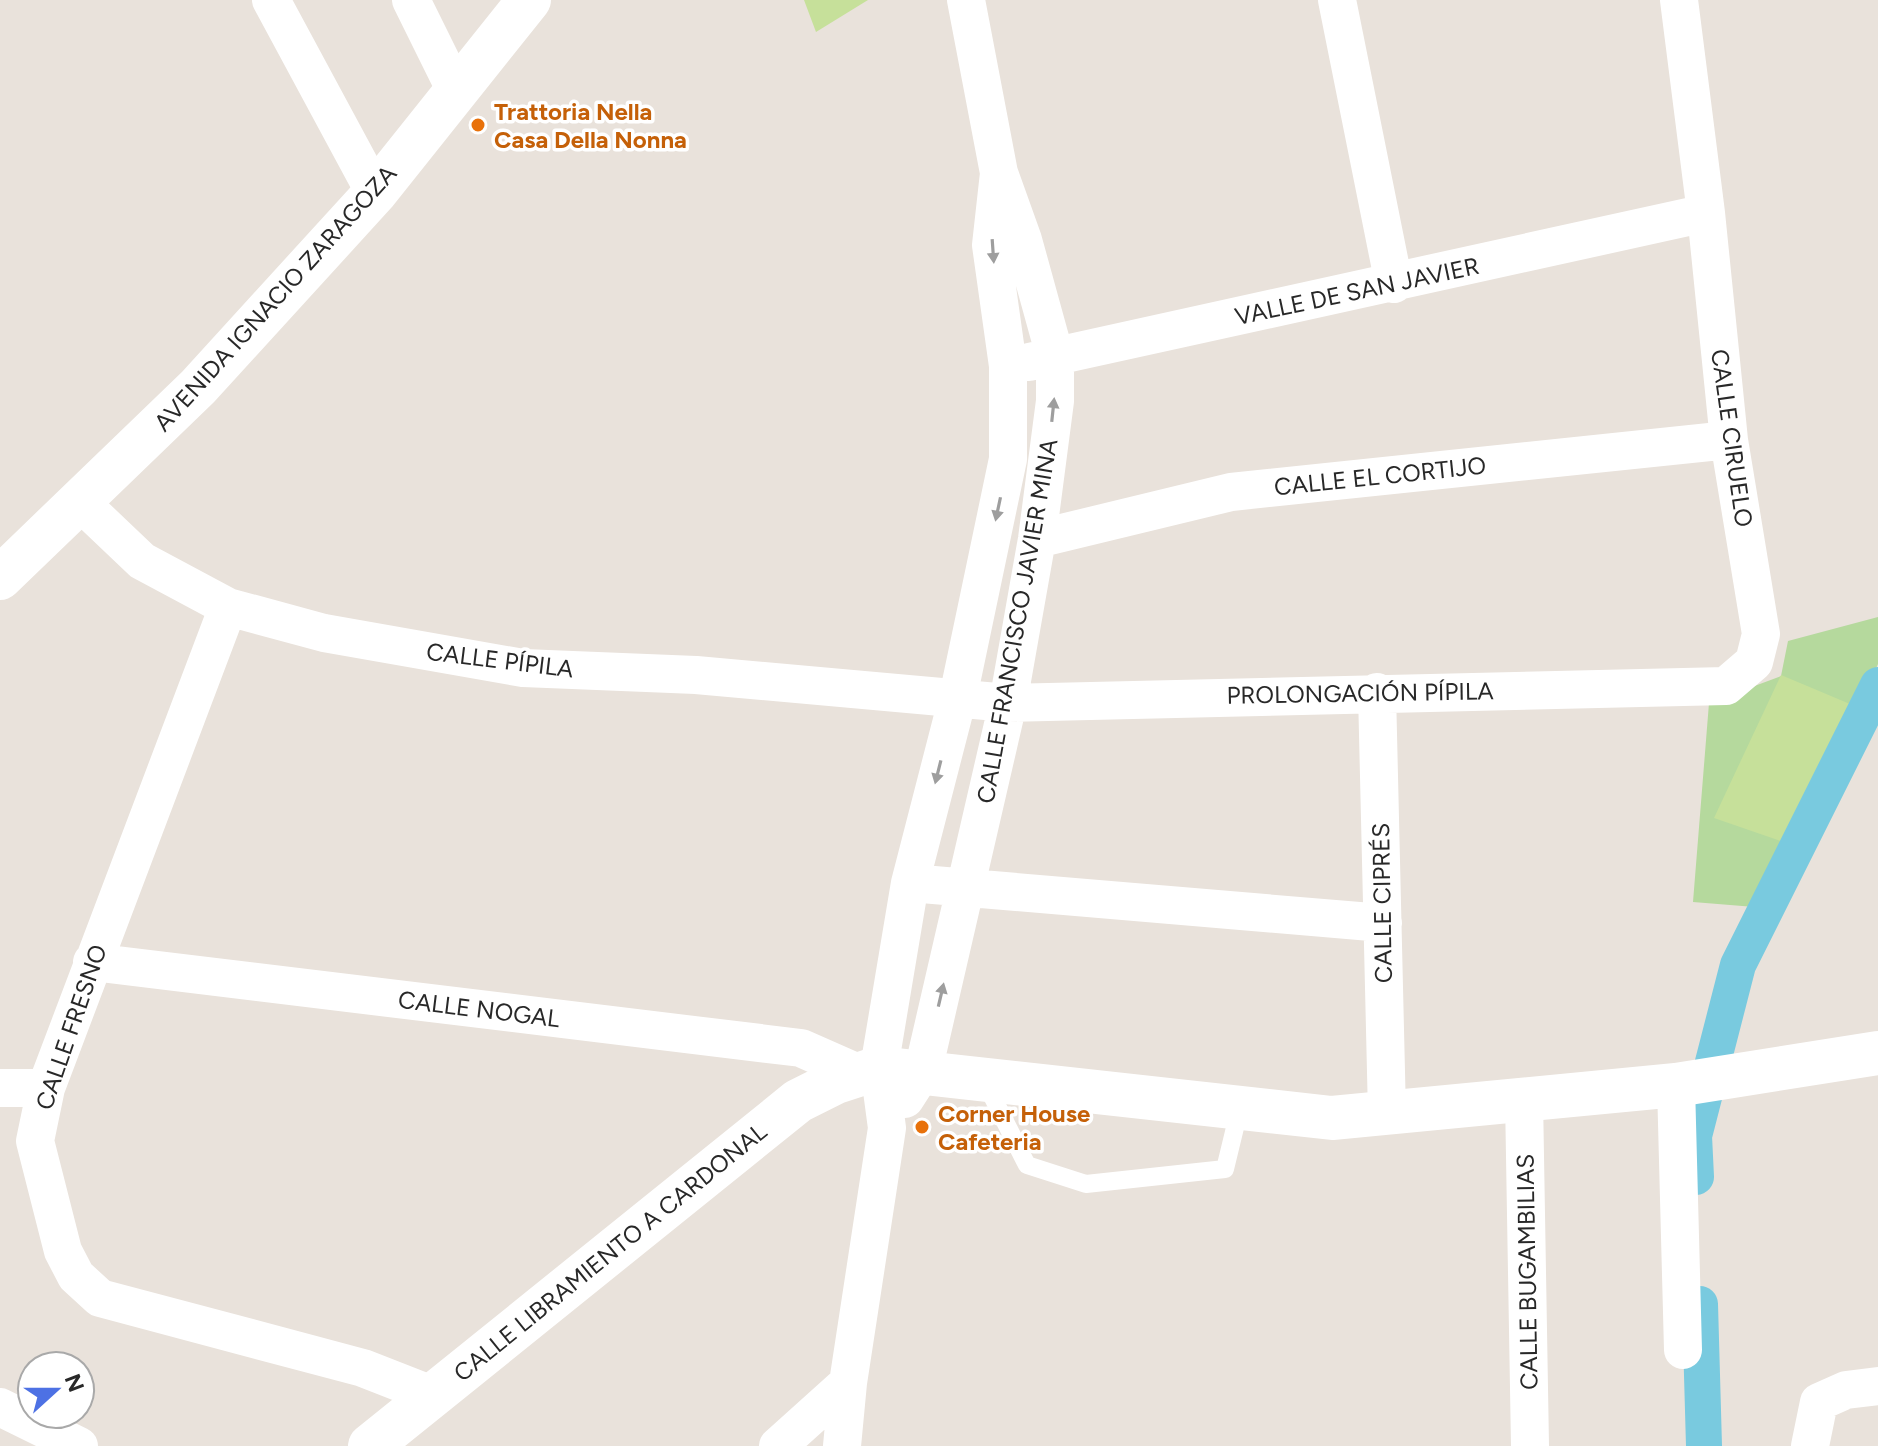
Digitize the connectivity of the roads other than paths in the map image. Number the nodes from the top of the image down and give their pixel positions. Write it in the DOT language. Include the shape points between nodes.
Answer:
graph roads {
  1 [pos="271,0"];
  2 [pos="411,0"];
  3 [pos="529,0"];
  4 [pos="966,0"];
  5 [pos="1337,0"];
  6 [pos="1679,0"];
  7 [pos="455,89"];
  8 [pos="999,173"];
  9 [pos="375,193"];
  10 [pos="1706,213"];
  11 [pos="1394,284"];
  12 [pos="1055,356"];
  13 [pos="1008,366"];
  14 [pos="1729,440"];
  15 [pos="81,503"];
  16 [pos="1037,539"];
  17 [pos="0,578"];
  18 [pos="228,607"];
  19 [pos="1754,662"];
  20 [pos="1377,692"];
  21 [pos="958,697"];
  22 [pos="1008,703"];
  23 [pos="910,883"];
  24 [pos="966,890"];
  25 [pos="1383,923"];
  26 [pos="92,962"];
  27 [pos="1859,1056"];
  28 [pos="870,1071"];
  29 [pos="923,1071"];
  30 [pos="983,1078"];
  31 [pos="1689,1083"];
  32 [pos="0,1088"];
  33 [pos="46,1088"];
  34 [pos="1524,1098"];
  35 [pos="1240,1107"];
  36 [pos="1387,1114"];
  37 [pos="887,1128"];
  38 [pos="1683,1350"];
  39 [pos="848,1383"];
  40 [pos="1878,1386"];
  41 [pos="432,1395"];
  42 [pos="0,1407"];
  43 [pos="79,1446"];
  44 [pos="370,1446"];
  45 [pos="778,1446"];
  46 [pos="842,1446"];
  47 [pos="1530,1446"];
  48 [pos="1810,1446"];
  1 -- 9 [label="street"];
  2 -- 7 [label="street"];
  3 -- 7 [label="street, AVENIDA IGNACIO ZARAGOZA"];
  4 -- 8 [label="street, CALLE FRANCISCO JAVIER MINA"];
  5 -- 11 [label="street"];
  6 -- 10 [label="street, CALLE CIRUELO"];
  7 -- 9 [label="street, AVENIDA IGNACIO ZARAGOZA"];
  8 -- 12 [label="street, CALLE FRANCISCO JAVIER MINA"];
  8 -- 13 [label="street, CALLE FRANCISCO JAVIER MINA, one-way" via="991,245"];
  9 -- 15 [label="street, AVENIDA IGNACIO ZARAGOZA" via="198,387"];
  10 -- 11 [label="street, VALLE DE SAN JAVIER"];
  10 -- 14 [label="street, CALLE CIRUELO"];
  11 -- 12 [label="street, VALLE DE SAN JAVIER"];
  12 -- 13 [label="street, VALLE DE SAN JAVIER"];
  16 -- 12 [label="street, CALLE FRANCISCO JAVIER MINA, one-way" via="1055,401"];
  13 -- 21 [label="street, CALLE FRANCISCO JAVIER MINA, one-way" via="1008,459"];
  14 -- 16 [label="street, CALLE EL CORTIJO" via="1231,492"];
  14 -- 19 [label="street, CALLE CIRUELO" via="1761,634"];
  15 -- 17 [label="street, AVENIDA IGNACIO ZARAGOZA"];
  15 -- 18 [label="street, CALLE PÍPILA" via="142,561"];
  16 -- 22 [label="street, CALLE FRANCISCO JAVIER MINA"];
  18 -- 21 [label="street, CALLE PÍPILA" via="324,633 523,668 696,675"];
  18 -- 26 [label="street, CALLE FRESNO"];
  19 -- 20 [label="street, PROLONGACIÓN PÍPILA" via="1726,686"];
  20 -- 22 [label="street, PROLONGACIÓN PÍPILA"];
  20 -- 25 [label="street, CALLE CIPRÉS"];
  21 -- 22 [label="street, PROLONGACIÓN PÍPILA"];
  21 -- 23 [label="street, CALLE FRANCISCO JAVIER MINA, one-way"];
  22 -- 24 [label="street, CALLE FRANCISCO JAVIER MINA"];
  23 -- 24 [label="street"];
  23 -- 28 [label="street, CALLE FRANCISCO JAVIER MINA"];
  24 -- 25 [label="street"];
  29 -- 24 [label="street, CALLE FRANCISCO JAVIER MINA, one-way"];
  25 -- 36 [label="street, CALLE CIPRÉS"];
  26 -- 28 [label="street, CALLE NOGAL" via="801,1048"];
  26 -- 33 [label="street, CALLE FRESNO"];
  27 -- 31 [label="street"];
  28 -- 29 [label="street"];
  28 -- 37 [label="street, CALLE FRANCISCO JAVIER MINA"];
  28 -- 41 [label="street, CALLE LIBRAMIENTO A CARDONAL" via="798,1101"];
  29 -- 30 [label="street"];
  29 -- 37 [label="street, CALLE FRANCISCO JAVIER MINA"];
  30 -- 35 [label="street"];
  30 -- 35 [label="lane" via="1027,1165 1086,1184 1225,1169"];
  31 -- 34 [label="street"];
  31 -- 38 [label="street"];
  32 -- 33 [label="street"];
  33 -- 41 [label="street, CALLE FRESNO" via="35,1141 63,1251 76,1276 100,1298 363,1368"];
  34 -- 36 [label="street"];
  34 -- 47 [label="street, CALLE BUGAMBILIAS"];
  35 -- 36 [label="street" via="1332,1118"];
  37 -- 39 [label="street"];
  39 -- 45 [label="street"];
  39 -- 46 [label="street"];
  40 -- 48 [label="street" via="1846,1390 1819,1402"];
  41 -- 44 [label="street, CALLE LIBRAMIENTO A CARDONAL"];
  42 -- 43 [label="street"];
}
